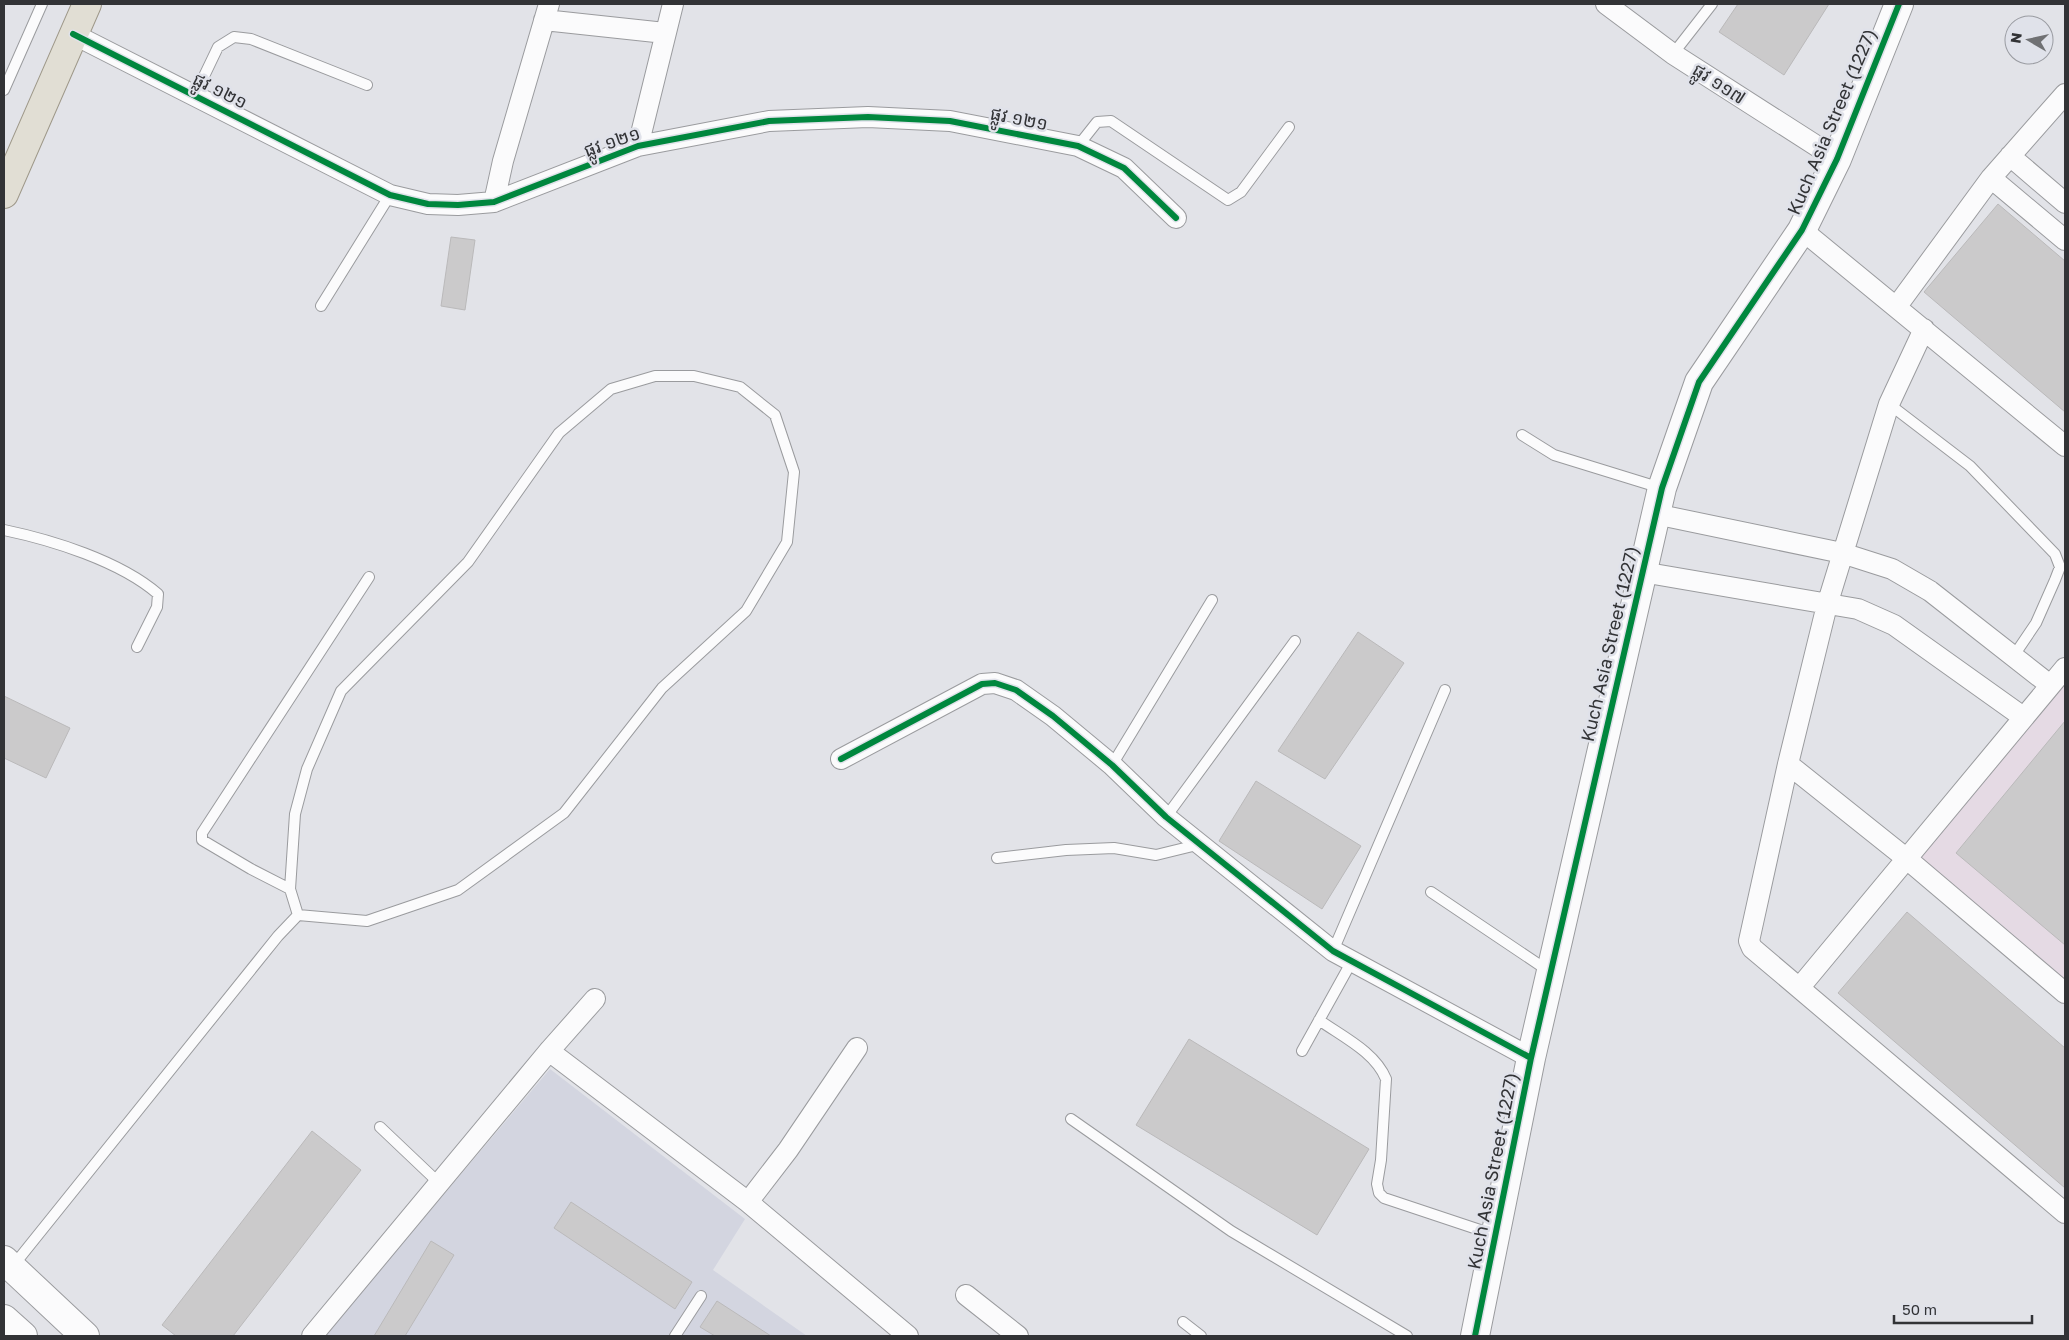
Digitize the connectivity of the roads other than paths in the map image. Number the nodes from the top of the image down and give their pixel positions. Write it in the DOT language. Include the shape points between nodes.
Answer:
graph roads {
  1 [pos="42,4"];
  2 [pos="87,4"];
  3 [pos="673,4"];
  4 [pos="1606,4"];
  5 [pos="1712,4"];
  6 [pos="1899,4"];
  7 [pos="546,12"];
  8 [pos="665,33"];
  9 [pos="74,34"];
  10 [pos="1673,54"];
  11 [pos="367,85"];
  12 [pos="4,90"];
  13 [pos="2065,94"];
  14 [pos="195,95"];
  15 [pos="1289,127"];
  16 [pos="638,146"];
  17 [pos="1078,146"];
  18 [pos="2010,156"];
  19 [pos="1837,159"];
  20 [pos="1991,178"];
  21 [pos="4,194"];
  22 [pos="390,195"];
  23 [pos="494,202"];
  24 [pos="2065,203"];
  25 [pos="1176,218"];
  26 [pos="1802,230"];
  27 [pos="2065,240"];
  28 [pos="320,306"];
  29 [pos="1897,306"];
  30 [pos="1924,329"];
  31 [pos="1889,404"];
  32 [pos="1522,435"];
  33 [pos="2065,446"];
  34 [pos="1662,488"];
  35 [pos="1654,514"];
  36 [pos="4,530"];
  37 [pos="1842,553"];
  38 [pos="1642,572"];
  39 [pos="369,577"];
  40 [pos="1212,600"];
  41 [pos="1827,605"];
  42 [pos="1295,641"];
  43 [pos="137,647"];
  44 [pos="2013,657"];
  45 [pos="2065,668"];
  46 [pos="2050,686"];
  47 [pos="1446,690"];
  48 [pos="2023,717"];
  49 [pos="841,759"];
  50 [pos="1788,764"];
  51 [pos="1112,765"];
  52 [pos="1166,817"];
  53 [pos="1200,844"];
  54 [pos="997,858"];
  55 [pos="1907,859"];
  56 [pos="290,888"];
  57 [pos="1430,892"];
  58 [pos="298,915"];
  59 [pos="1333,951"];
  60 [pos="1352,961"];
  61 [pos="1551,972"];
  62 [pos="1800,987"];
  63 [pos="2065,993"];
  64 [pos="595,999"];
  65 [pos="1319,1020"];
  66 [pos="857,1048"];
  67 [pos="549,1051"];
  68 [pos="1302,1051"];
  69 [pos="1532,1058"];
  70 [pos="1071,1120"];
  71 [pos="380,1127"];
  72 [pos="439,1183"];
  73 [pos="748,1202"];
  74 [pos="2065,1213"];
  75 [pos="1496,1236"];
  76 [pos="6,1268"];
  77 [pos="966,1295"];
  78 [pos="701,1296"];
  79 [pos="4,1319"];
  80 [pos="1183,1322"];
  81 [pos="22,1336"];
  82 [pos="85,1336"];
  83 [pos="312,1336"];
  84 [pos="675,1336"];
  85 [pos="908,1336"];
  86 [pos="1018,1336"];
  87 [pos="1201,1336"];
  88 [pos="1407,1336"];
  89 [pos="1475,1336"];
  1 -- 12 [label="lane"];
  2 -- 9 [label="main road"];
  3 -- 8 [label="street"];
  4 -- 10 [label="street, ផ្លូវ ១១៧"];
  5 -- 10 [label="lane"];
  6 -- 19 [label="street, Kuch Asia Street (1227)"];
  7 -- 8 [label="street"];
  7 -- 23 [label="street"];
  8 -- 16 [label="street"];
  9 -- 14 [label="street, ផ្លូវ ១២១"];
  9 -- 21 [label="main road"];
  10 -- 19 [label="street, ផ្លូវ ១១៧"];
  11 -- 14 [label="lane" via="251,39 234,37 218,47"];
  13 -- 18 [label="street"];
  14 -- 22 [label="street, ផ្លូវ ១២១"];
  15 -- 17 [label="lane" via="1241,192 1228,200 1110,121 1097,122"];
  16 -- 17 [label="street, ផ្លូវ ១២១" via="769,122 868,117 950,122"];
  16 -- 23 [label="street, ផ្លូវ ១២១"];
  17 -- 25 [label="street, ផ្លូវ ១២១" via="1124,168"];
  18 -- 20 [label="street"];
  18 -- 24 [label="street"];
  19 -- 26 [label="street, Kuch Asia Street (1227)"];
  20 -- 27 [label="street"];
  20 -- 29 [label="street"];
  22 -- 23 [label="street, ផ្លូវ ១២១" via="428,204"];
  22 -- 28 [label="lane"];
  26 -- 29 [label="street"];
  26 -- 34 [label="street, Kuch Asia Street (1227)" via="1699,382"];
  29 -- 30 [label="street"];
  30 -- 31 [label="street"];
  30 -- 33 [label="street"];
  31 -- 37 [label="street"];
  31 -- 44 [label="lane" via="1970,466 2055,554 2060,567 2055,580 2036,623"];
  32 -- 34 [label="lane" via="1554,455"];
  34 -- 35 [label="street, Kuch Asia Street (1227)"];
  35 -- 37 [label="street"];
  35 -- 38 [label="street, Kuch Asia Street (1227)"];
  36 -- 43 [label="lane" via="60,544 111,565 158,594 157,606"];
  37 -- 41 [label="street"];
  37 -- 44 [label="street" via="1892,569 1930,591"];
  38 -- 41 [label="street"];
  38 -- 61 [label="street, Kuch Asia Street (1227)"];
  39 -- 56 [label="lane" via="202,833 202,840"];
  40 -- 51 [label="lane"];
  41 -- 48 [label="street" via="1858,609 1894,625"];
  41 -- 50 [label="street"];
  42 -- 52 [label="lane"];
  44 -- 46 [label="street"];
  45 -- 46 [label="street"];
  46 -- 48 [label="street"];
  47 -- 59 [label="lane"];
  48 -- 55 [label="street"];
  49 -- 51 [label="street" via="969,690 995,683 1016,690"];
  50 -- 55 [label="street"];
  50 -- 62 [label="street" via="1749,941 1752,948"];
  51 -- 52 [label="street"];
  52 -- 53 [label="street"];
  53 -- 54 [label="lane" via="1156,855 1114,848"];
  53 -- 59 [label="street"];
  55 -- 62 [label="street"];
  55 -- 63 [label="street"];
  56 -- 58 [label="lane"];
  56 -- 58 [label="lane" via="295,814 307,769 341,691 468,562 559,434 612,389 655,376 694,376 740,387 775,415 794,472 787,542 746,611 662,688 564,813 458,890 367,922"];
  57 -- 61 [label="lane"];
  58 -- 76 [label="lane"];
  59 -- 60 [label="street"];
  60 -- 65 [label="lane"];
  60 -- 69 [label="street"];
  61 -- 69 [label="street, Kuch Asia Street (1227)"];
  62 -- 74 [label="street"];
  64 -- 67 [label="street"];
  65 -- 68 [label="lane"];
  65 -- 75 [label="lane" via="1374,1058 1386,1079 1377,1184 1379,1193 1384,1198"];
  66 -- 73 [label="street" via="788,1150"];
  67 -- 72 [label="street"];
  67 -- 73 [label="street"];
  69 -- 75 [label="street, Kuch Asia Street (1227)"];
  70 -- 88 [label="lane" via="1231,1231"];
  71 -- 72 [label="lane"];
  72 -- 83 [label="street"];
  73 -- 85 [label="street"];
  75 -- 89 [label="street, Kuch Asia Street (1227)"];
  76 -- 82 [label="street"];
  77 -- 86 [label="street"];
  78 -- 84 [label="lane"];
  79 -- 81 [label="street"];
  80 -- 87 [label="lane"];
}
